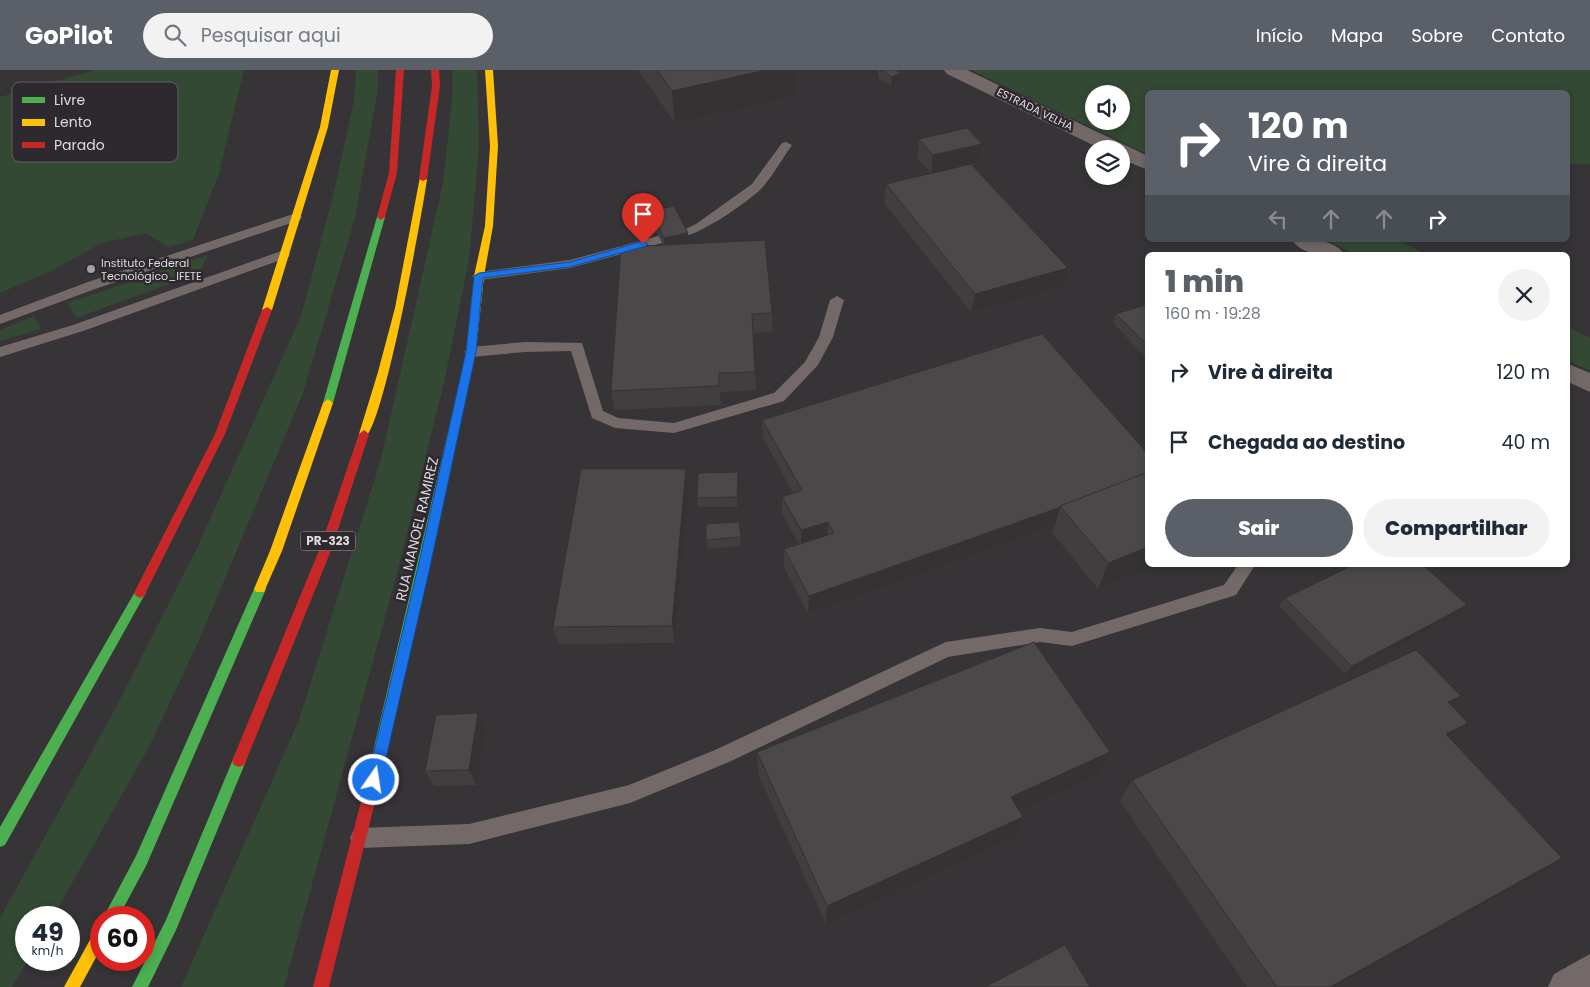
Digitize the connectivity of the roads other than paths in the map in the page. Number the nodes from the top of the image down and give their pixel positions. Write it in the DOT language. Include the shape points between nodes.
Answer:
graph roads {
  1 [pos="336,70"];
  2 [pos="400,70"];
  3 [pos="435,70"];
  4 [pos="489,70"];
  5 [pos="953,70"];
  6 [pos="1098,140"];
  7 [pos="786,145"];
  8 [pos="1130,155"];
  9 [pos="1145,163"];
  10 [pos="296,217"];
  11 [pos="683,233"];
  12 [pos="662,239"];
  13 [pos="1307,242"];
  14 [pos="1328,252"];
  15 [pos="284,254"];
  16 [pos="479,276"];
  17 [pos="837,300"];
  18 [pos="0,320"];
  19 [pos="0,352"];
  20 [pos="471,352"];
  21 [pos="1570,373"];
  22 [pos="1590,384"];
  23 [pos="1246,567"];
  24 [pos="360,838"];
  25 [pos="0,840"];
  26 [pos="117,906"];
  27 [pos="90,954"];
  28 [pos="1590,973"];
  29 [pos="72,987"];
  30 [pos="140,987"];
  31 [pos="321,987"];
  32 [pos="1567,987"];
  1 -- 10 [label="main road" via="324,127"];
  2 -- 26 [label="main road, PR-323" via="393,173 330,397 276,551 141,861"];
  3 -- 30 [label="main road, PR-323" via="436,86 416,234 376,398 326,548 171,925"];
  4 -- 16 [label="main road, RUA MANOEL RAMIREZ" via="494,146 489,226"];
  5 -- 6 [label="street, ESTRADA VELHA"];
  7 -- 11 [label="lane" via="756,187 700,227"];
  8 -- 9 [label="street"];
  10 -- 15 [label="main road"];
  10 -- 18 [label="lane"];
  12 -- 16 [label="lane" via="570,264"];
  13 -- 14 [label="street"];
  15 -- 19 [label="lane" via="78,328"];
  15 -- 25 [label="main road" via="220,434 126,622"];
  16 -- 20 [label="main road, RUA MANOEL RAMIREZ"];
  17 -- 20 [label="lane" via="826,337 811,365 780,397 674,428 615,423 597,414 577,346"];
  20 -- 24 [label="main road, RUA MANOEL RAMIREZ"];
  21 -- 22 [label="street"];
  23 -- 24 [label="lane" via="1230,590 1072,639 1040,635 946,650 722,756 630,794 469,834"];
  24 -- 31 [label="main road, RUA MANOEL RAMIREZ"];
  27 -- 29 [label="main road"];
  28 -- 32 [label="street"];
}
